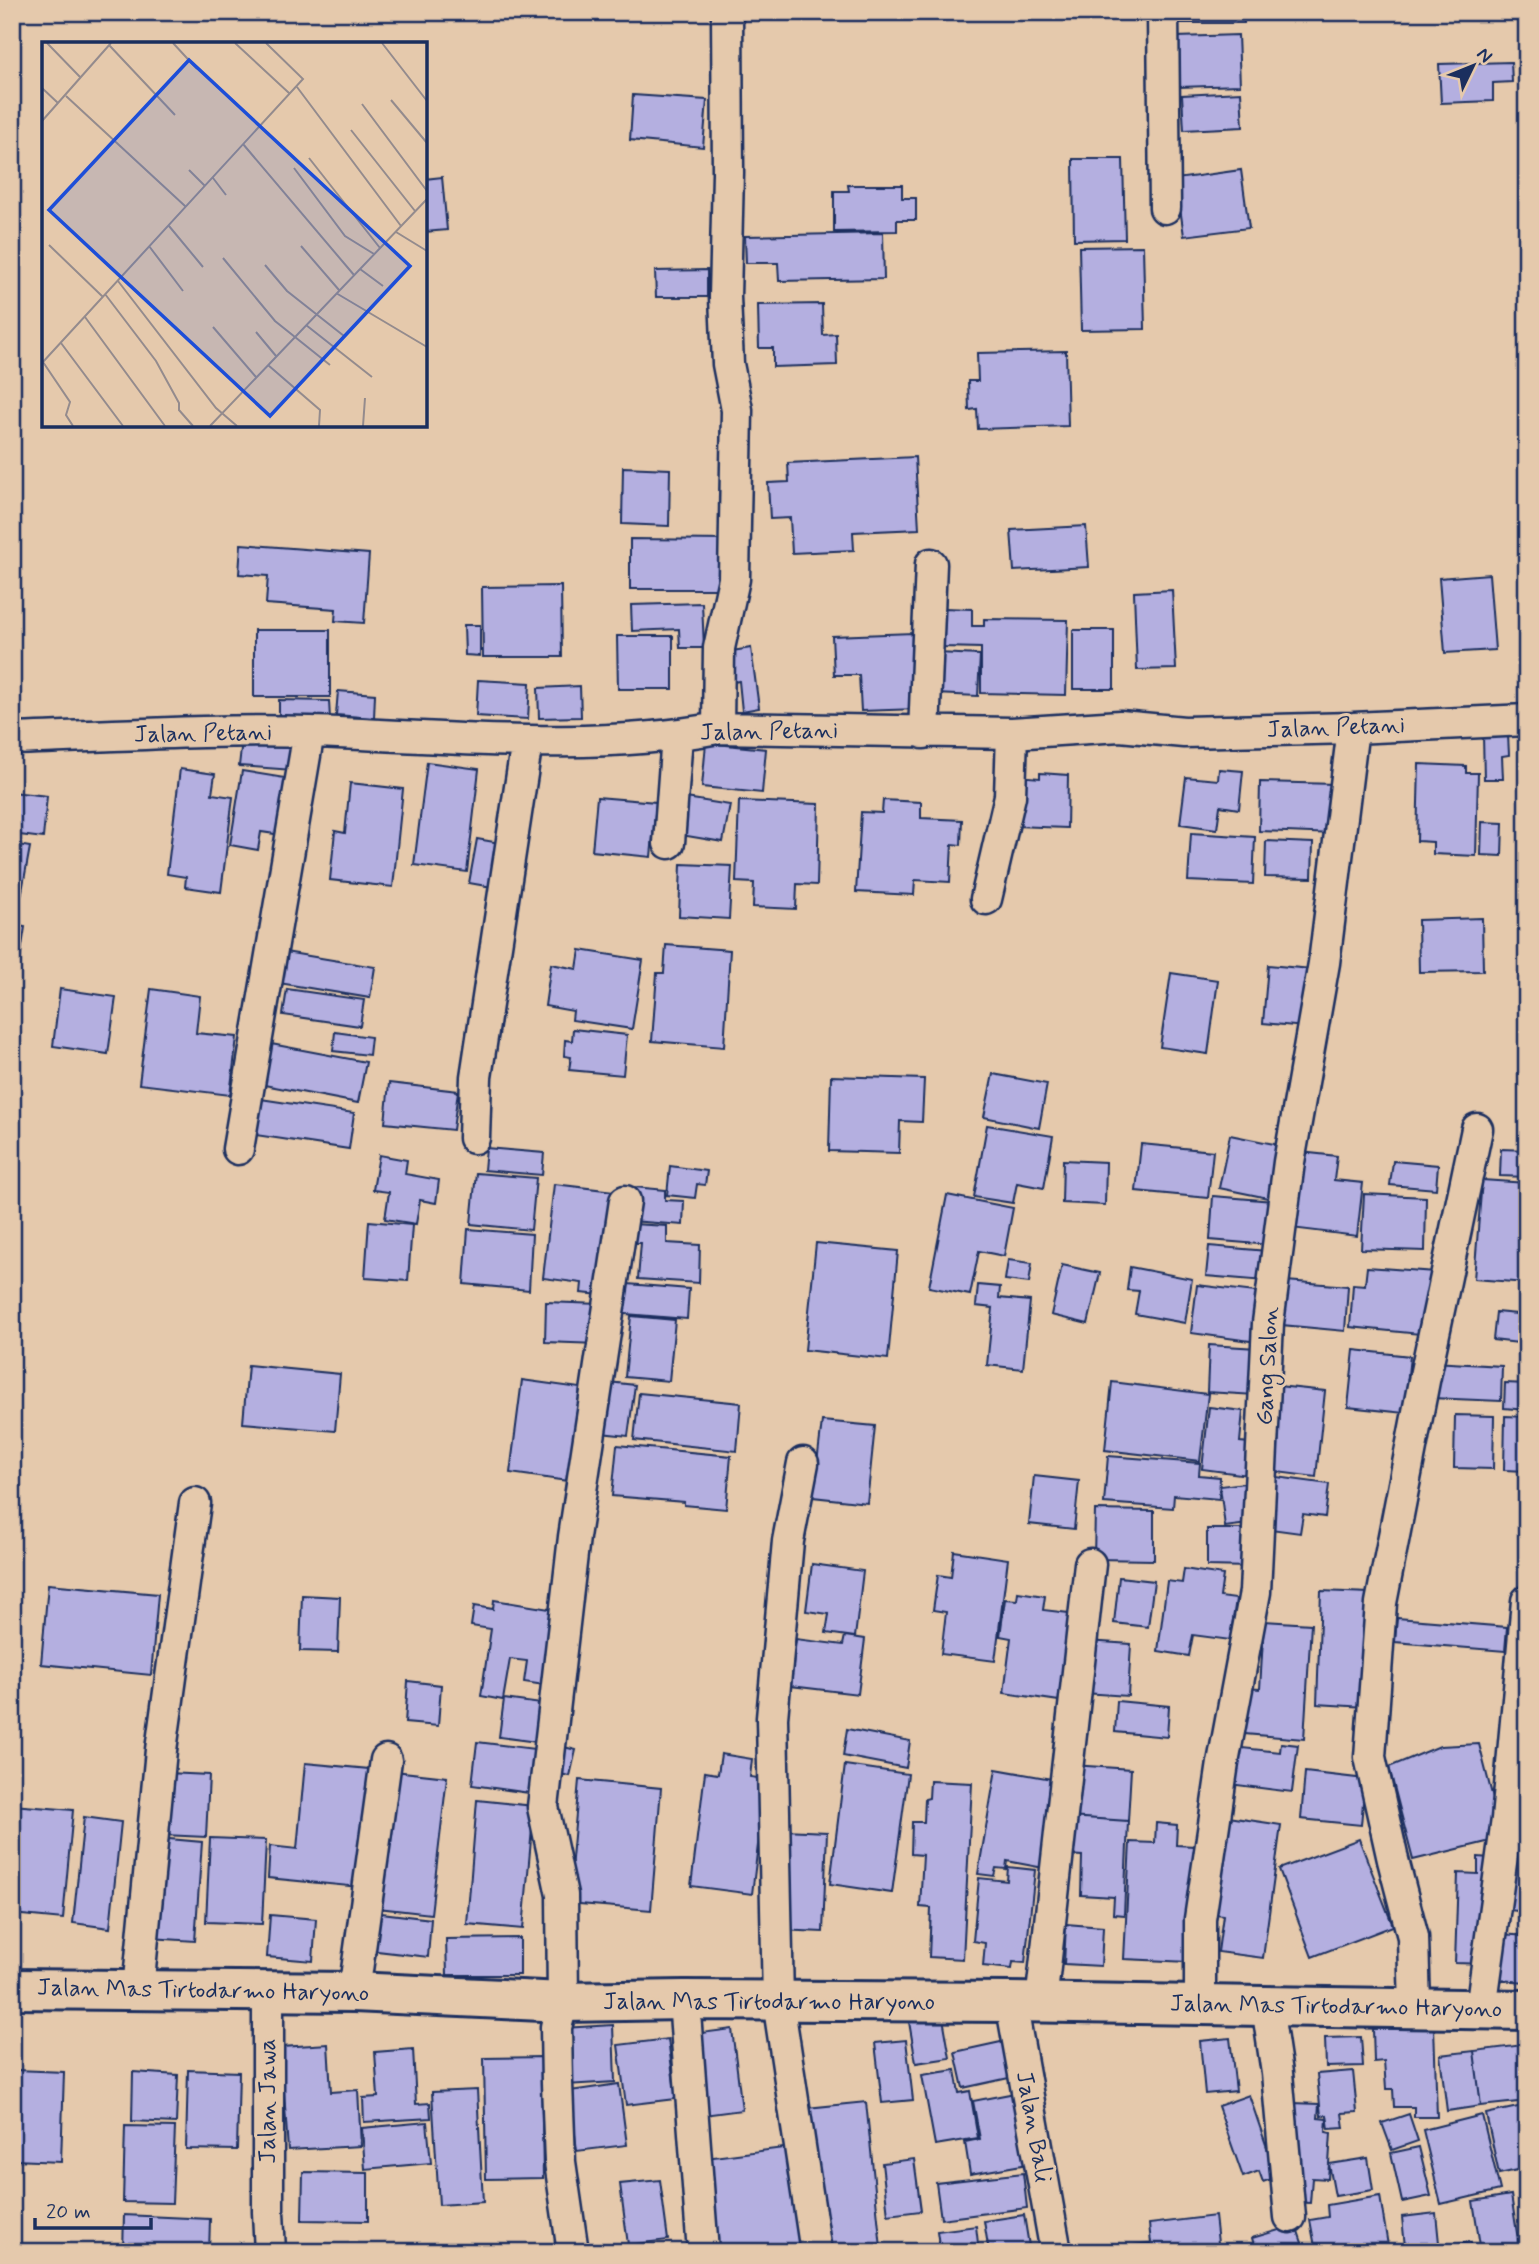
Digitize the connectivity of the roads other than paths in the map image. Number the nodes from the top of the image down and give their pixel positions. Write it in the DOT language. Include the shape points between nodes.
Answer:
graph roads {
  1 [pos="727,12"];
  2 [pos="1163,12"];
  3 [pos="1165,208"];
  4 [pos="931,565"];
  5 [pos="1527,720"];
  6 [pos="718,728"];
  7 [pos="1353,728"];
  8 [pos="309,732"];
  9 [pos="924,733"];
  10 [pos="1012,733"];
  11 [pos="677,736"];
  12 [pos="12,739"];
  13 [pos="527,741"];
  14 [pos="669,843"];
  15 [pos="986,899"];
  16 [pos="1477,1129"];
  17 [pos="474,1138"];
  18 [pos="238,1149"];
  19 [pos="625,1201"];
  20 [pos="803,1463"];
  21 [pos="195,1503"];
  22 [pos="1090,1564"];
  23 [pos="1527,1601"];
  24 [pos="386,1760"];
  25 [pos="12,1989"];
  26 [pos="138,1990"];
  27 [pos="354,1992"];
  28 [pos="268,1993"];
  29 [pos="684,2000"];
  30 [pos="563,2001"];
  31 [pos="778,2001"];
  32 [pos="1026,2003"];
  33 [pos="1200,2005"];
  34 [pos="1267,2006"];
  35 [pos="1415,2008"];
  36 [pos="1481,2010"];
  37 [pos="1527,2010"];
  38 [pos="1290,2217"];
  39 [pos="270,2252"];
  40 [pos="573,2252"];
  41 [pos="703,2252"];
  42 [pos="816,2252"];
  43 [pos="1056,2252"];
  1 -- 6 [label="street" via="725,297 737,436 734,579 719,648"];
  2 -- 3 [label="street"];
  4 -- 9 [label="street"];
  5 -- 7 [label="street, Jalan Petani"];
  6 -- 9 [label="street, Jalan Petani"];
  6 -- 11 [label="street, Jalan Petani"];
  7 -- 10 [label="street, Jalan Petani" via="1184,732 1120,726"];
  7 -- 33 [label="street, Gang Salon" via="1324,963 1289,1162 1268,1323 1255,1592 1200,1919"];
  8 -- 12 [label="street, Jalan Petani"];
  8 -- 13 [label="street, Jalan Petani"];
  8 -- 18 [label="street"];
  9 -- 10 [label="street, Jalan Petani"];
  10 -- 15 [label="street" via="1010,796"];
  11 -- 13 [label="street, Jalan Petani"];
  11 -- 14 [label="street"];
  13 -- 17 [label="street" via="476,1077"];
  16 -- 35 [label="street" via="1381,1603 1370,1757 1413,1937"];
  19 -- 30 [label="street" via="574,1537 543,1807 562,1895"];
  20 -- 31 [label="street" via="788,1541 772,1718"];
  21 -- 26 [label="street" via="161,1750"];
  22 -- 32 [label="street, Jalan Bali"];
  23 -- 36 [label="street" via="1507,1819"];
  24 -- 27 [label="street"];
  25 -- 26 [label="street, Jalan Mas Tirtodarmo Haryono"];
  26 -- 28 [label="street, Jalan Mas Tirtodarmo Haryono"];
  27 -- 28 [label="street, Jalan Mas Tirtodarmo Haryono"];
  27 -- 30 [label="street, Jalan Mas Tirtodarmo Haryono"];
  28 -- 39 [label="street, Jalan Jawa"];
  29 -- 30 [label="street, Jalan Mas Tirtodarmo Haryono"];
  29 -- 31 [label="street, Jalan Mas Tirtodarmo Haryono"];
  29 -- 41 [label="street"];
  30 -- 40 [label="street" via="556,2027 560,2162"];
  31 -- 32 [label="street, Jalan Mas Tirtodarmo Haryono"];
  31 -- 42 [label="street"];
  32 -- 33 [label="street, Jalan Mas Tirtodarmo Haryono"];
  32 -- 43 [label="street, Jalan Bali"];
  33 -- 34 [label="street, Jalan Mas Tirtodarmo Haryono"];
  34 -- 35 [label="street, Jalan Mas Tirtodarmo Haryono"];
  34 -- 38 [label="street"];
  35 -- 36 [label="street, Jalan Mas Tirtodarmo Haryono"];
  36 -- 37 [label="street, Jalan Mas Tirtodarmo Haryono"];
}
